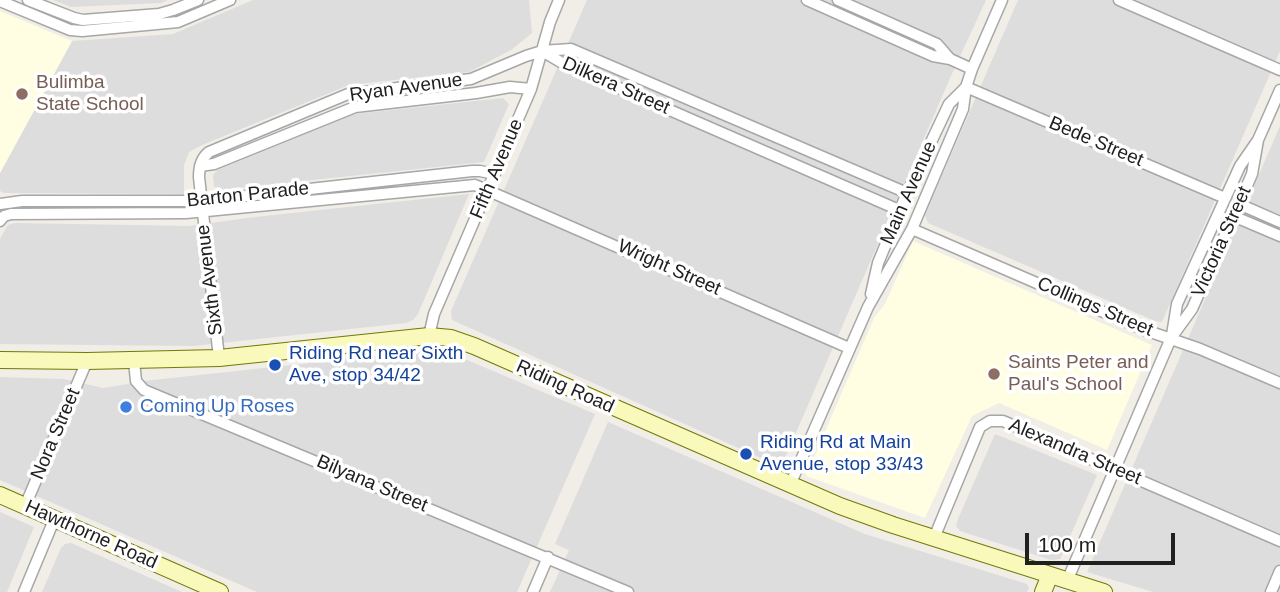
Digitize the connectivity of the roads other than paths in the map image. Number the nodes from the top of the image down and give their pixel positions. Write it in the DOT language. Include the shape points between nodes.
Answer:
graph roads {
  1 [pos="28,0"];
  2 [pos="198,0"];
  3 [pos="230,0"];
  4 [pos="807,0"];
  5 [pos="838,0"];
  6 [pos="1002,0"];
  7 [pos="1119,0"];
  8 [pos="0,1"];
  9 [pos="558,1"];
  10 [pos="542,51"];
  11 [pos="950,59"];
  12 [pos="971,69"];
  13 [pos="1280,70"];
  14 [pos="966,87"];
  15 [pos="531,89"];
  16 [pos="1280,90"];
  17 [pos="1258,140"];
  18 [pos="200,166"];
  19 [pos="495,174"];
  20 [pos="488,189"];
  21 [pos="906,193"];
  22 [pos="1225,198"];
  23 [pos="0,204"];
  24 [pos="1239,204"];
  25 [pos="201,206"];
  26 [pos="899,210"];
  27 [pos="1233,216"];
  28 [pos="0,221"];
  29 [pos="1280,222"];
  30 [pos="912,229"];
  31 [pos="1280,236"];
  32 [pos="868,307"];
  33 [pos="429,336"];
  34 [pos="1171,338"];
  35 [pos="849,348"];
  36 [pos="219,358"];
  37 [pos="0,360"];
  38 [pos="134,361"];
  39 [pos="87,362"];
  40 [pos="1280,383"];
  41 [pos="1115,469"];
  42 [pos="790,485"];
  43 [pos="0,495"];
  44 [pos="24,506"];
  45 [pos="54,520"];
  46 [pos="934,538"];
  47 [pos="1280,541"];
  48 [pos="548,557"];
  49 [pos="1280,570"];
  50 [pos="1050,575"];
  51 [pos="1067,581"];
  52 [pos="24,592"];
  53 [pos="220,592"];
  54 [pos="533,592"];
  55 [pos="628,592"];
  56 [pos="1043,592"];
  57 [pos="1104,592"];
  58 [pos="1271,592"];
  1 -- 2 [label="street" via="83,20 159,14"];
  3 -- 8 [label="street" via="178,22 82,31"];
  4 -- 11 [label="street" via="933,56"];
  5 -- 11 [label="street" via="937,44"];
  6 -- 12 [label="street, Main Avenue"];
  7 -- 13 [label="street"];
  9 -- 10 [label="street, Fifth Avenue"];
  10 -- 15 [label="street, Fifth Avenue"];
  10 -- 18 [label="street, Ryan Avenue" via="471,79 348,94 209,152"];
  10 -- 21 [label="street, Dilkera Street" via="571,49"];
  10 -- 26 [label="street, Dilkera Street"];
  11 -- 12 [label="street"];
  12 -- 14 [label="street, Main Avenue"];
  14 -- 21 [label="street, Main Avenue" via="949,104"];
  14 -- 22 [label="street, Bede Street"];
  14 -- 30 [label="street, Main Avenue" via="963,109"];
  15 -- 18 [label="street, Ryan Avenue" via="510,87 355,107"];
  15 -- 19 [label="street, Fifth Avenue"];
  16 -- 17 [label="street, Victoria Street"];
  17 -- 22 [label="street, Victoria Street"];
  17 -- 24 [label="street, Victoria Street" via="1252,174"];
  18 -- 25 [label="street"];
  19 -- 20 [label="street, Fifth Avenue"];
  19 -- 25 [label="street, Barton Parade" via="472,171"];
  20 -- 25 [label="street, Barton Parade" via="462,185"];
  20 -- 33 [label="street, Fifth Avenue" via="434,314"];
  20 -- 35 [label="street, Wright Street"];
  21 -- 26 [label="street, Main Avenue"];
  22 -- 34 [label="street, Victoria Street" via="1177,304"];
  23 -- 25 [label="street, Barton Parade"];
  24 -- 27 [label="street, Victoria Street"];
  24 -- 29 [label="street"];
  25 -- 28 [label="street, Barton Parade" via="11,214"];
  25 -- 36 [label="street, Sixth Avenue"];
  26 -- 32 [label="street, Main Avenue" via="878,263"];
  27 -- 31 [label="street"];
  27 -- 34 [label="street, Victoria Street" via="1192,309"];
  30 -- 32 [label="street, Main Avenue"];
  30 -- 34 [label="street, Collings Street"];
  32 -- 35 [label="street, Main Avenue"];
  33 -- 36 [label="main road, Riding Road"];
  33 -- 42 [label="main road, Riding Road" via="474,346"];
  34 -- 40 [label="street, Collings Street"];
  34 -- 41 [label="street, Victoria Street"];
  35 -- 42 [label="street, Main Avenue"];
  36 -- 38 [label="main road, Riding Road"];
  37 -- 39 [label="main road, Riding Road"];
  38 -- 39 [label="main road, Riding Road"];
  38 -- 48 [label="street, Bilyana Street" via="135,381 144,390"];
  39 -- 44 [label="street, Nora Street"];
  41 -- 46 [label="street, Alexandra Street" via="1003,421 990,421 980,428"];
  41 -- 47 [label="street, Alexandra Street"];
  41 -- 51 [label="street, Victoria Street"];
  42 -- 46 [label="main road, Riding Road"];
  43 -- 44 [label="main road, Hawthorne Road"];
  44 -- 45 [label="main road, Hawthorne Road"];
  45 -- 52 [label="street"];
  45 -- 53 [label="main road, Hawthorne Road"];
  46 -- 50 [label="main road, Riding Road"];
  48 -- 54 [label="street"];
  48 -- 55 [label="street, Bilyana Street"];
  49 -- 58 [label="street"];
  50 -- 51 [label="main road, Riding Road"];
  50 -- 56 [label="main road"];
  51 -- 57 [label="main road, Riding Road"];
}
